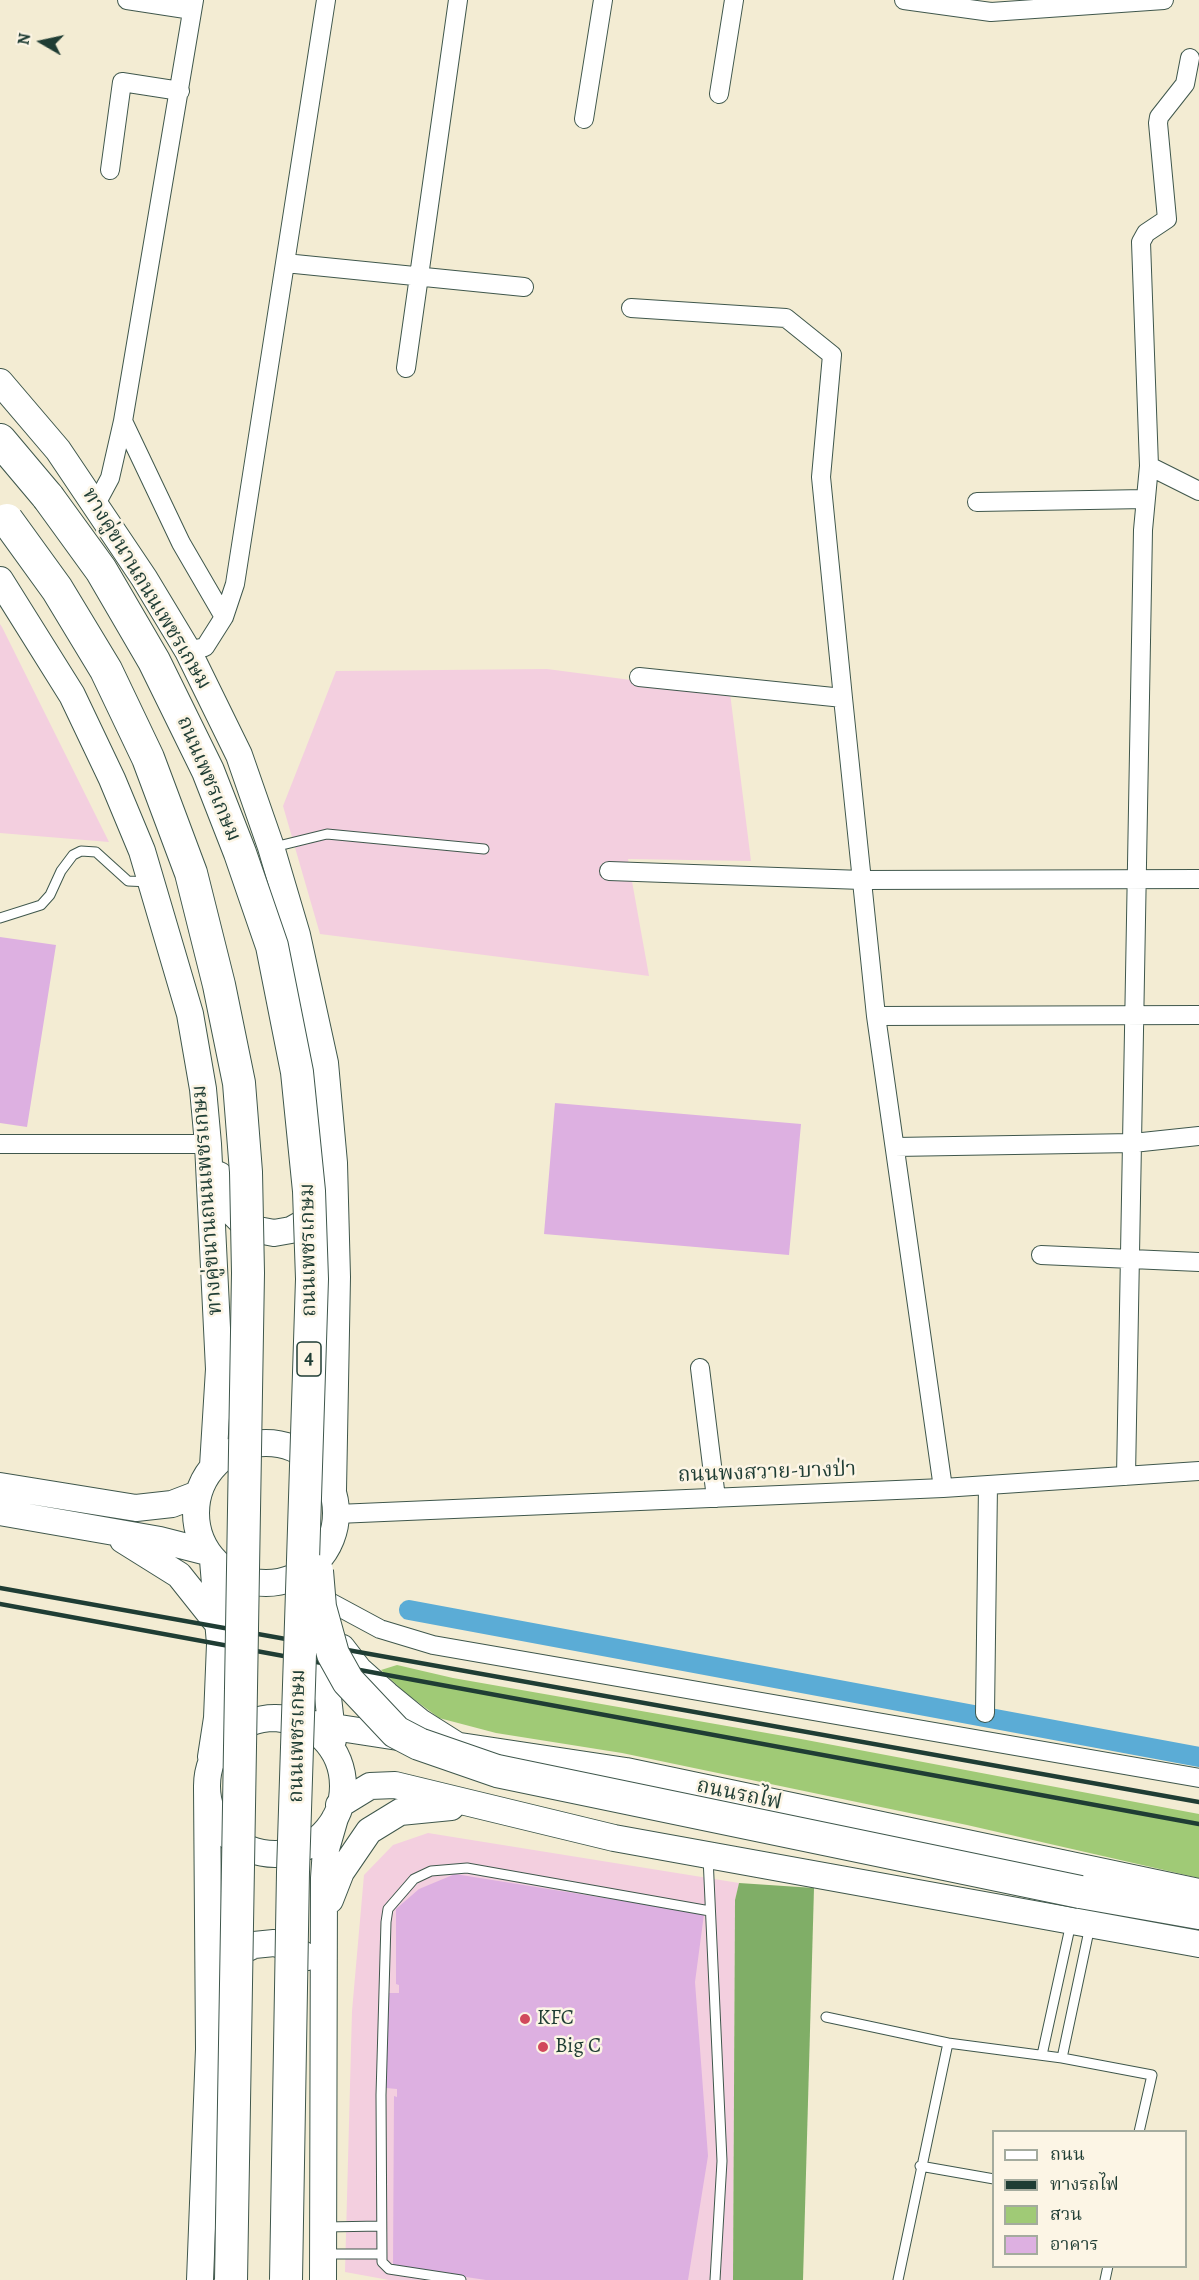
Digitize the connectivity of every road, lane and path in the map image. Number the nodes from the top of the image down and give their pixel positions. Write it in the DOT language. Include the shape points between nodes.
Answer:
graph roads {
  1 [pos="127,0"];
  2 [pos="326,0"];
  3 [pos="458,0"];
  4 [pos="603,0"];
  5 [pos="734,0"];
  6 [pos="904,0"];
  7 [pos="1164,0"];
  8 [pos="961,3"];
  9 [pos="193,5"];
  10 [pos="1190,58"];
  11 [pos="180,91"];
  12 [pos="719,94"];
  13 [pos="584,120"];
  14 [pos="110,170"];
  15 [pos="285,263"];
  16 [pos="417,278"];
  17 [pos="524,287"];
  18 [pos="631,308"];
  19 [pos="406,368"];
  20 [pos="0,382"];
  21 [pos="123,421"];
  22 [pos="0,440"];
  23 [pos="1149,466"];
  24 [pos="1199,491"];
  25 [pos="1145,499"];
  26 [pos="976,502"];
  27 [pos="96,504"];
  28 [pos="4,516"];
  29 [pos="0,580"];
  30 [pos="224,617"];
  31 [pos="188,651"];
  32 [pos="639,677"];
  33 [pos="843,698"];
  34 [pos="272,848"];
  35 [pos="484,849"];
  36 [pos="609,871"];
  37 [pos="1138,879"];
  38 [pos="1199,879"];
  39 [pos="862,880"];
  40 [pos="151,882"];
  41 [pos="0,918"];
  42 [pos="1199,1015"];
  43 [pos="876,1016"];
  44 [pos="1136,1016"];
  45 [pos="325,1063"];
  46 [pos="203,1089"];
  47 [pos="1199,1136"];
  48 [pos="1133,1143"];
  49 [pos="0,1144"];
  50 [pos="208,1144"];
  51 [pos="895,1147"];
  52 [pos="1041,1255"];
  53 [pos="1131,1260"];
  54 [pos="1199,1262"];
  55 [pos="312,1280"];
  56 [pos="700,1368"];
  57 [pos="213,1466"];
  58 [pos="1199,1471"];
  59 [pos="1126,1476"];
  60 [pos="988,1485"];
  61 [pos="0,1486"];
  62 [pos="944,1488"];
  63 [pos="198,1494"];
  64 [pos="716,1498"];
  65 [pos="0,1512"];
  66 [pos="334,1514"];
  67 [pos="111,1533"];
  68 [pos="210,1556"];
  69 [pos="328,1610"];
  70 [pos="218,1624"];
  71 [pos="985,1713"];
  72 [pos="286,1719"];
  73 [pos="329,1726"];
  74 [pos="458,1746"];
  75 [pos="340,1767"];
  76 [pos="626,1771"];
  77 [pos="208,1777"];
  78 [pos="1199,1778"];
  79 [pos="490,1808"];
  80 [pos="337,1811"];
  81 [pos="615,1838"];
  82 [pos="708,1854"];
  83 [pos="1199,1892"];
  84 [pos="710,1911"];
  85 [pos="1081,1912"];
  86 [pos="1199,1913"];
  87 [pos="324,1917"];
  88 [pos="1199,1944"];
  89 [pos="826,2017"];
  90 [pos="325,2038"];
  91 [pos="948,2043"];
  92 [pos="209,2049"];
  93 [pos="1042,2055"];
  94 [pos="1062,2058"];
  95 [pos="1139,2130"];
  96 [pos="920,2166"];
  97 [pos="992,2179"];
  98 [pos="381,2226"];
  99 [pos="323,2227"];
  100 [pos="323,2254"];
  101 [pos="381,2254"];
  102 [pos="200,2280"];
  103 [pos="231,2280"];
  104 [pos="286,2280"];
  105 [pos="323,2280"];
  106 [pos="461,2280"];
  107 [pos="715,2280"];
  108 [pos="898,2280"];
  1 -- 9 [label="street"];
  2 -- 15 [label="street"];
  3 -- 16 [label="street"];
  4 -- 13 [label="street"];
  5 -- 12 [label="street"];
  6 -- 8 [label="street"];
  7 -- 8 [label="street" via="991,12"];
  9 -- 11 [label="street"];
  10 -- 23 [label="street" via="1185,84 1158,123 1167,219 1146,233 1142,242"];
  11 -- 14 [label="street" via="122,82"];
  11 -- 21 [label="street"];
  15 -- 16 [label="street"];
  15 -- 30 [label="street" via="235,584"];
  16 -- 17 [label="street"];
  16 -- 19 [label="street"];
  18 -- 33 [label="street" via="786,318 832,355 821,477"];
  20 -- 27 [label="main road, ทางคู่ขนานถนนเพชรเกษม / 4" via="58,450"];
  21 -- 27 [label="street" via="110,478"];
  21 -- 30 [label="street" via="182,543"];
  22 -- 55 [label="highway, ถนนเพชรเกษม / 4, bridge" via="101,570 154,661 208,771 240,853 272,946 297,1072 309,1191"];
  23 -- 24 [label="street"];
  23 -- 25 [label="street"];
  25 -- 26 [label="street"];
  25 -- 37 [label="street"];
  27 -- 31 [label="main road, ทางคู่ขนานถนนเพชรเกษม / 4"];
  28 -- 103 [label="highway, bridge" via="57,589 106,670 148,758 190,873 239,1083 248,1273"];
  29 -- 40 [label="main road, ทางคู่ขนานถนนเพชรเกษม" via="72,695 112,779"];
  30 -- 31 [label="street" via="205,647"];
  31 -- 34 [label="main road, ทางคู่ขนานถนนเพชรเกษม / 4" via="239,756"];
  32 -- 33 [label="street"];
  33 -- 39 [label="street"];
  34 -- 35 [label="lane" via="327,834"];
  34 -- 45 [label="main road, ทางคู่ขนานถนนเพชรเกษม / 4" via="297,935"];
  36 -- 39 [label="street"];
  37 -- 38 [label="street"];
  37 -- 39 [label="street"];
  37 -- 44 [label="street"];
  39 -- 43 [label="street"];
  40 -- 41 [label="lane" via="128,881 96,852 81,850 61,871 41,905"];
  40 -- 46 [label="main road, ทางคู่ขนานถนนเพชรเกษม" via="190,1014"];
  42 -- 44 [label="street"];
  43 -- 44 [label="street"];
  43 -- 51 [label="street"];
  44 -- 48 [label="street"];
  45 -- 46 [label="main road" via="325,1191 319,1208 291,1230 258,1230 232,1212 224,1198"];
  45 -- 66 [label="main road, ทางคู่ขนานถนนเพชรเกษม / 4" via="334,1163 337,1277"];
  46 -- 50 [label="main road, ทางคู่ขนานถนนเพชรเกษม"];
  47 -- 48 [label="street"];
  48 -- 51 [label="street"];
  48 -- 53 [label="street"];
  49 -- 50 [label="street"];
  50 -- 57 [label="main road, ทางคู่ขนานถนนเพชรเกษม" via="219,1370"];
  51 -- 62 [label="street"];
  52 -- 53 [label="street"];
  53 -- 54 [label="street"];
  53 -- 59 [label="street"];
  55 -- 85 [label="highway, bridge" via="315,1548 320,1607 333,1654 348,1681 396,1732 497,1771"];
  55 -- 104 [label="highway, ถนนเพชรเกษม / 4, bridge" via="293,1872"];
  56 -- 64 [label="street"];
  57 -- 63 [label="main road"];
  57 -- 66 [label="main road" via="232,1451 256,1443 280,1443 303,1452 321,1469"];
  58 -- 59 [label="street, ถนนพงสวาย-บางป่า"];
  59 -- 60 [label="street, ถนนพงสวาย-บางป่า"];
  60 -- 62 [label="street, ถนนพงสวาย-บางป่า"];
  60 -- 71 [label="street"];
  61 -- 63 [label="main road" via="136,1508 172,1504"];
  62 -- 64 [label="street, ถนนพงสวาย-บางป่า"];
  63 -- 68 [label="main road" via="198,1533"];
  64 -- 66 [label="street, ถนนพงสวาย-บางป่า"];
  65 -- 67 [label="main road"];
  66 -- 68 [label="main road" via="323,1555 290,1580 248,1582 229,1574"];
  66 -- 69 [label="main road, ถนนเพชรเกษม / 4"];
  67 -- 68 [label="main road" via="160,1540"];
  67 -- 70 [label="main road" via="178,1575"];
  68 -- 70 [label="main road"];
  69 -- 73 [label="main road, ถนนเพชรเกษม / 4" via="324,1664"];
  69 -- 74 [label="main road" via="343,1650 359,1670 420,1722"];
  69 -- 78 [label="street" via="433,1645"];
  70 -- 77 [label="main road" via="217,1718"];
  72 -- 73 [label="main road, ถนนรถไฟ"];
  72 -- 75 [label="main road" via="316,1731"];
  72 -- 77 [label="main road" via="254,1721 234,1731 219,1746"];
  73 -- 74 [label="main road, ถนนรถไฟ"];
  73 -- 75 [label="main road, ถนนเพชรเกษม / 4"];
  74 -- 76 [label="main road, ถนนรถไฟ"];
  75 -- 80 [label="main road" via="342,1786"];
  76 -- 81 [label="main road" via="607,1775 592,1789 589,1798 597,1828"];
  76 -- 83 [label="main road, ถนนรถไฟ"];
  77 -- 80 [label="main road" via="211,1810 222,1829 239,1844 259,1852 281,1854 303,1848 321,1835"];
  77 -- 92 [label="main road"];
  79 -- 80 [label="main road" via="382,1784 370,1786"];
  79 -- 81 [label="main road"];
  79 -- 87 [label="main road" via="415,1808 382,1822 352,1852"];
  80 -- 87 [label="main road, ถนนเพชรเกษม" via="326,1849"];
  81 -- 82 [label="main road"];
  82 -- 84 [label="lane"];
  82 -- 85 [label="main road"];
  84 -- 98 [label="lane" via="467,1868 431,1871 405,1888 388,1909 386,1922"];
  84 -- 107 [label="lane" via="722,2161"];
  85 -- 86 [label="highway"];
  85 -- 88 [label="main road"];
  85 -- 93 [label="lane"];
  85 -- 94 [label="lane"];
  87 -- 90 [label="main road, ถนนเพชรเกษม"];
  89 -- 91 [label="lane"];
  90 -- 92 [label="main road" via="315,1973 307,1956 274,1943 254,1945 237,1953 223,1967 214,1984"];
  90 -- 99 [label="main road, ถนนเพชรเกษม"];
  91 -- 93 [label="lane"];
  91 -- 96 [label="lane"];
  92 -- 102 [label="main road"];
  93 -- 94 [label="lane"];
  94 -- 95 [label="lane" via="1152,2075"];
  96 -- 97 [label="lane"];
  96 -- 108 [label="lane"];
  98 -- 99 [label="lane"];
  98 -- 101 [label="lane"];
  99 -- 100 [label="main road, ถนนเพชรเกษม"];
  100 -- 101 [label="lane"];
  100 -- 105 [label="main road, ถนนเพชรเกษม"];
  101 -- 106 [label="lane" via="388,2269"];
}
